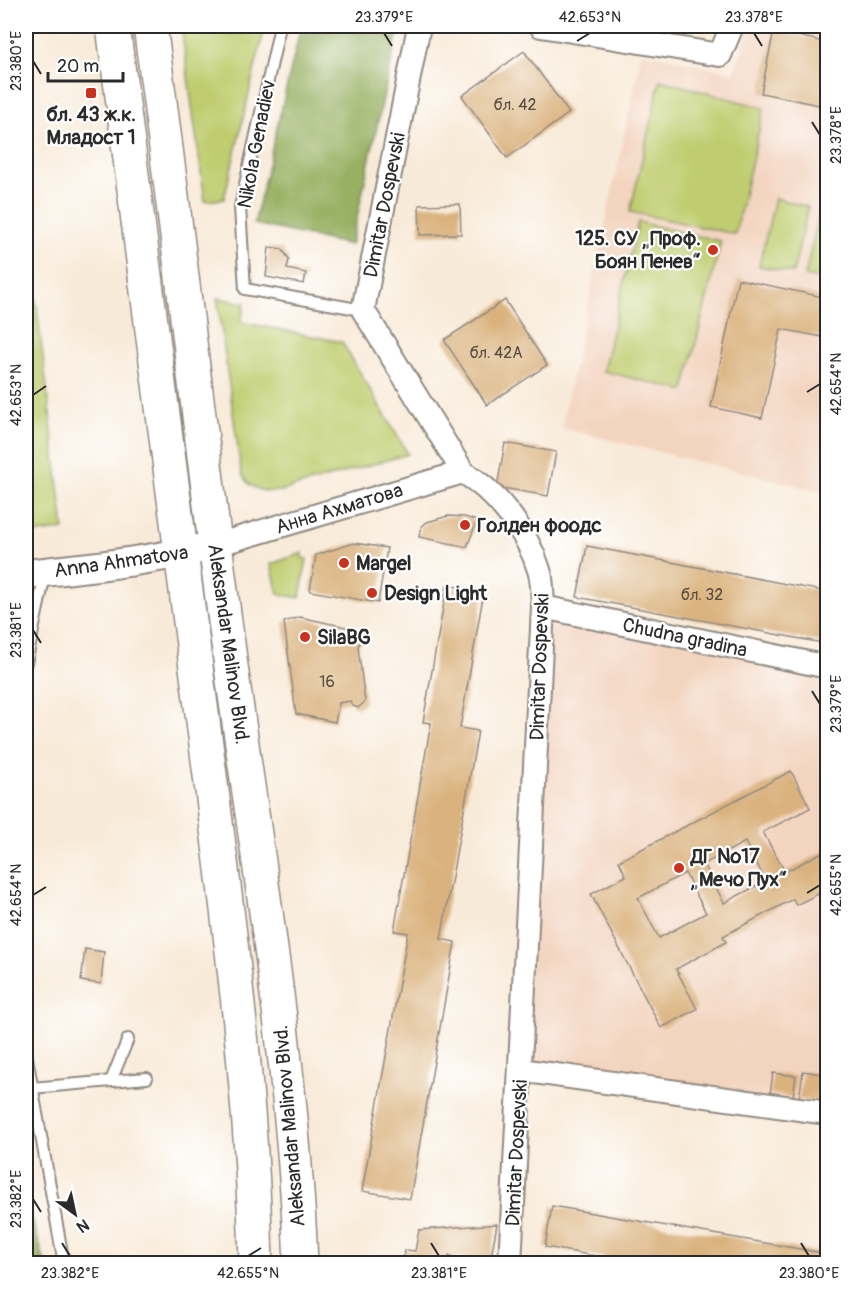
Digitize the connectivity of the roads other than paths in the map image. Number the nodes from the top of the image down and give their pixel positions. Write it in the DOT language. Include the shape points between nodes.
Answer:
graph roads {
  1 [pos="113,26"];
  2 [pos="150,26"];
  3 [pos="280,26"];
  4 [pos="419,26"];
  5 [pos="541,26"];
  6 [pos="732,26"];
  7 [pos="363,310"];
  8 [pos="463,472"];
  9 [pos="216,545"];
  10 [pos="181,554"];
  11 [pos="36,573"];
  12 [pos="543,607"];
  13 [pos="26,663"];
  14 [pos="828,667"];
  15 [pos="128,1039"];
  16 [pos="26,1052"];
  17 [pos="520,1070"];
  18 [pos="147,1078"];
  19 [pos="111,1081"];
  20 [pos="31,1088"];
  21 [pos="828,1113"];
  22 [pos="64,1263"];
  23 [pos="256,1263"];
  24 [pos="301,1263"];
  25 [pos="510,1263"];
  1 -- 10 [label="main road, Aleksandar Malinov Blvd."];
  2 -- 9 [label="main road, Aleksandar Malinov Blvd."];
  3 -- 7 [label="lane, Nikola Genadiev" via="240,207 245,289"];
  4 -- 7 [label="street, Dimitar Dospevski"];
  5 -- 6 [label="street" via="720,55"];
  7 -- 8 [label="street, Dimitar Dospevski"];
  8 -- 9 [label="street, Анна Ахматова"];
  8 -- 12 [label="street, Dimitar Dospevski" via="495,496 528,543 540,572"];
  9 -- 10 [label="street, Anna Ahmatova"];
  9 -- 24 [label="main road, Aleksandar Malinov Blvd." via="290,1100"];
  10 -- 11 [label="street, Anna Ahmatova"];
  10 -- 23 [label="main road, Aleksandar Malinov Blvd." via="248,1101"];
  11 -- 13 [label="lane"];
  12 -- 14 [label="street, Chudna gradina"];
  12 -- 17 [label="street, Dimitar Dospevski"];
  15 -- 19 [label="lane"];
  16 -- 20 [label="lane"];
  17 -- 21 [label="street"];
  17 -- 25 [label="street, Dimitar Dospevski"];
  18 -- 19 [label="lane"];
  19 -- 20 [label="lane"];
  20 -- 22 [label="lane"];
}
